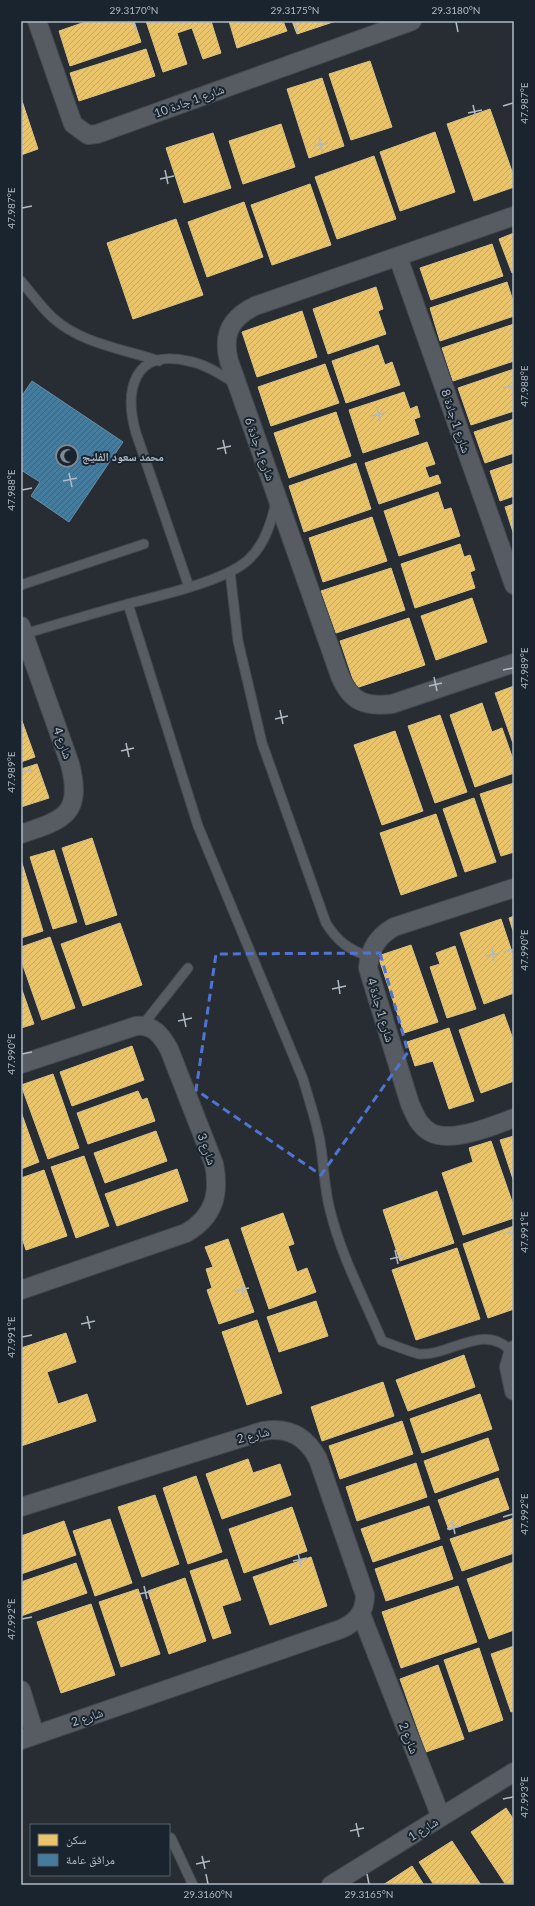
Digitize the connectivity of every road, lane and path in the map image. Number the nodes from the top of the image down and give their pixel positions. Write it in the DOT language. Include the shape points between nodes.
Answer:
graph roads {
  1 [pos="37,21"];
  2 [pos="411,21"];
  3 [pos="514,216"];
  4 [pos="398,257"];
  5 [pos="21,281"];
  6 [pos="159,361"];
  7 [pos="236,384"];
  8 [pos="277,497"];
  9 [pos="144,544"];
  10 [pos="230,572"];
  11 [pos="21,585"];
  12 [pos="514,585"];
  13 [pos="189,587"];
  14 [pos="128,604"];
  15 [pos="22,630"];
  16 [pos="514,663"];
  17 [pos="21,834"];
  18 [pos="514,888"];
  19 [pos="370,957"];
  20 [pos="188,968"];
  21 [pos="142,1026"];
  22 [pos="21,1064"];
  23 [pos="514,1118"];
  24 [pos="21,1290"];
  25 [pos="513,1351"];
  26 [pos="514,1391"];
  27 [pos="21,1507"];
  28 [pos="361,1614"];
  29 [pos="21,1690"];
  30 [pos="28,1737"];
  31 [pos="514,1772"];
  32 [pos="441,1817"];
  33 [pos="171,1838"];
  34 [pos="193,1885"];
  35 [pos="331,1885"];
  1 -- 2 [label="street, شارع 1 جادة 10" via="73,124 88,135 97,134"];
  3 -- 4 [label="street, شارع 1 جادة 6"];
  4 -- 7 [label="street, شارع 1 جادة 6" via="263,302 244,312 234,321 226,336 226,353"];
  4 -- 12 [label="street, شارع 1 جادة 8"];
  5 -- 6 [label="lane" via="61,325 94,342"];
  6 -- 7 [label="lane" via="177,359 197,363"];
  6 -- 13 [label="lane" via="140,371 134,380 130,398 132,418"];
  7 -- 8 [label="street, شارع 1 جادة 6"];
  8 -- 10 [label="lane" via="262,542 249,560"];
  8 -- 16 [label="street, شارع 1 جادة 6" via="340,676 349,694 356,699 373,706 392,704"];
  9 -- 11 [label="lane"];
  10 -- 13 [label="lane"];
  10 -- 19 [label="lane" via="238,641 262,743 323,916 334,935 344,945"];
  13 -- 14 [label="lane"];
  14 -- 15 [label="lane"];
  14 -- 25 [label="lane" via="198,826 303,1079 316,1127 324,1182 335,1227 360,1293 382,1340 389,1345 396,1345 418,1354 480,1339 490,1339 504,1344"];
  15 -- 17 [label="street, شارع 4" via="70,764 74,788 71,806 60,820"];
  18 -- 19 [label="street, شارع 1 جادة 4" via="394,927 378,940"];
  19 -- 23 [label="street, شارع 1 جادة 4" via="368,968 373,987 410,1104 421,1124 431,1133 453,1135 474,1132"];
  20 -- 21 [label="lane"];
  21 -- 22 [label="street"];
  21 -- 24 [label="street, شارع 3" via="161,1035 170,1049 214,1164 216,1189 210,1213 186,1233"];
  25 -- 26 [label="street" via="509,1367"];
  27 -- 28 [label="street, شارع 2" via="263,1431 290,1432 305,1440 322,1466 363,1587 365,1602"];
  28 -- 30 [label="street, شارع 2" via="350,1625 341,1629"];
  28 -- 32 [label="street, شارع 2"];
  29 -- 30 [label="street, شارع 2"];
  31 -- 32 [label="street, شارع 1"];
  32 -- 35 [label="street, شارع 1"];
  33 -- 34 [label="lane"];
}
